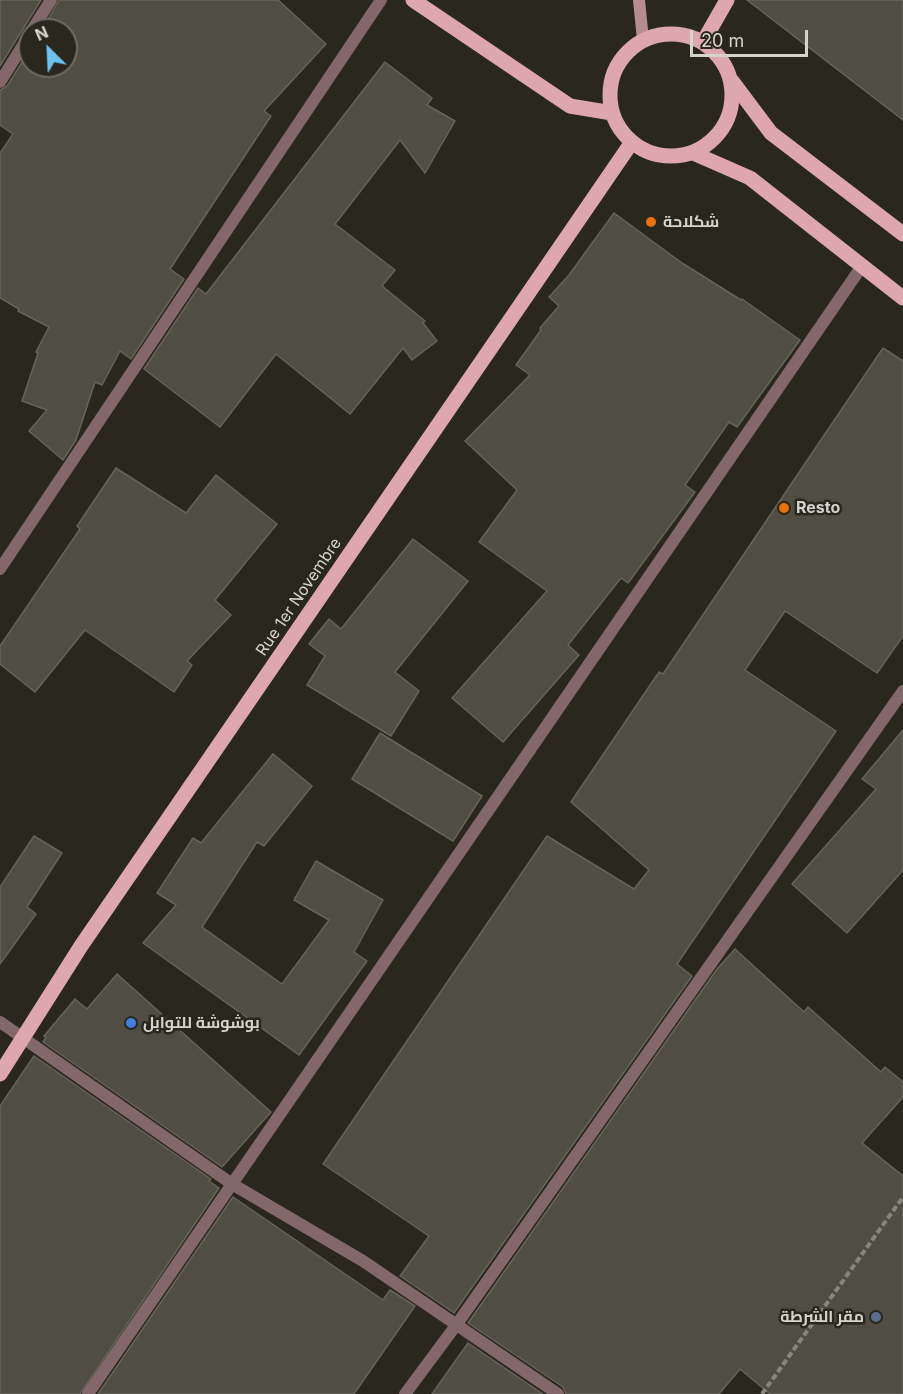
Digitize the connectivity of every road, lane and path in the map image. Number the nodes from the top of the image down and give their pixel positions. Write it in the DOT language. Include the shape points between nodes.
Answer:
graph roads {
  1 [pos="51,0"];
  2 [pos="381,0"];
  3 [pos="413,0"];
  4 [pos="639,0"];
  5 [pos="727,0"];
  6 [pos="40,18"];
  7 [pos="643,40"];
  8 [pos="704,42"];
  9 [pos="18,53"];
  10 [pos="732,81"];
  11 [pos="0,82"];
  12 [pos="612,113"];
  13 [pos="632,142"];
  14 [pos="693,153"];
  15 [pos="903,234"];
  16 [pos="862,266"];
  17 [pos="903,297"];
  18 [pos="0,569"];
  19 [pos="903,691"];
  20 [pos="0,1022"];
  21 [pos="24,1037"];
  22 [pos="0,1074"];
  23 [pos="232,1184"];
  24 [pos="903,1197"];
  25 [pos="457,1324"];
  26 [pos="88,1394"];
  27 [pos="405,1394"];
  28 [pos="558,1394"];
  29 [pos="762,1394"];
  1 -- 6 [label="street"];
  2 -- 18 [label="street"];
  3 -- 12 [label="main road" via="570,106"];
  4 -- 7 [label="street"];
  5 -- 8 [label="main road"];
  7 -- 8 [label="main road" via="674,33"];
  7 -- 12 [label="main road" via="626,53 614,71"];
  8 -- 10 [label="main road" via="717,52"];
  9 -- 11 [label="street"];
  10 -- 14 [label="main road" via="733,103 726,124 712,141"];
  10 -- 15 [label="main road" via="771,133"];
  12 -- 13 [label="main road"];
  13 -- 14 [label="main road" via="661,156"];
  13 -- 21 [label="main road, Rue 1er Novembre" via="81,946"];
  14 -- 16 [label="main road" via="750,178"];
  16 -- 17 [label="main road"];
  16 -- 23 [label="street"];
  19 -- 25 [label="street"];
  20 -- 21 [label="street"];
  21 -- 22 [label="main road, Rue 1er Novembre"];
  21 -- 23 [label="street"];
  23 -- 25 [label="street" via="363,1261"];
  23 -- 26 [label="street"];
  24 -- 29 [label="path"];
  25 -- 27 [label="street"];
  25 -- 28 [label="street"];
}
